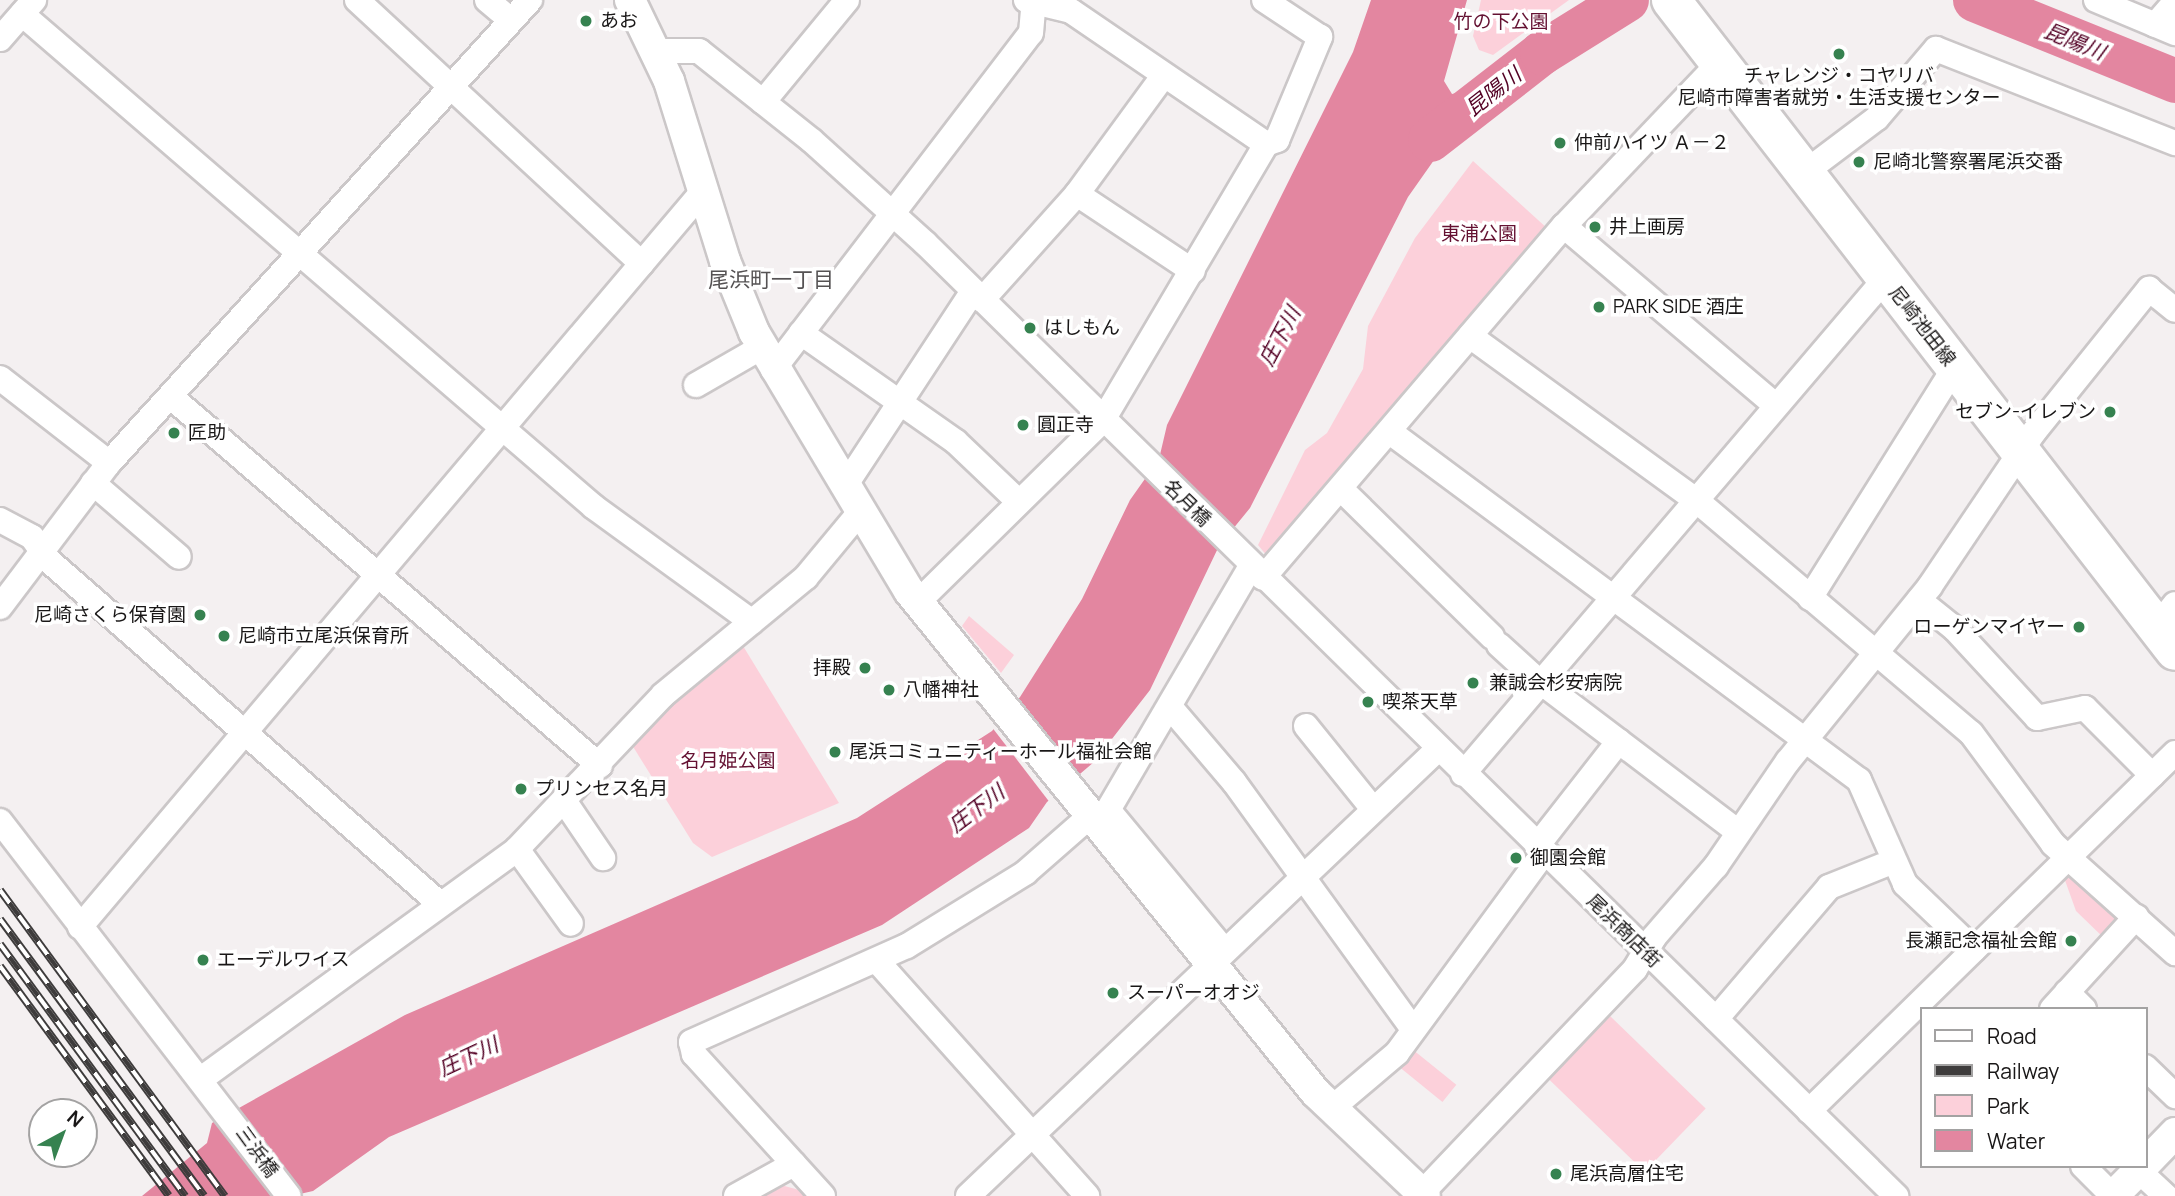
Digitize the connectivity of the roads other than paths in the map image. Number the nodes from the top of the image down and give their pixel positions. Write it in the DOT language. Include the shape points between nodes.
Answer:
graph roads {
  1 [pos="357,0"];
  2 [pos="487,0"];
  3 [pos="530,0"];
  4 [pos="630,0"];
  5 [pos="847,0"];
  6 [pos="1264,0"];
  7 [pos="2096,0"];
  8 [pos="1031,1"];
  9 [pos="1673,2"];
  10 [pos="2175,2"];
  11 [pos="28,7"];
  12 [pos="511,20"];
  13 [pos="2165,29"];
  14 [pos="0,38"];
  15 [pos="657,51"];
  16 [pos="1719,62"];
  17 [pos="1164,75"];
  18 [pos="449,86"];
  19 [pos="763,102"];
  20 [pos="2175,143"];
  21 [pos="1266,144"];
  22 [pos="1804,173"];
  23 [pos="704,190"];
  24 [pos="1077,194"];
  25 [pos="894,216"];
  26 [pos="1564,226"];
  27 [pos="302,251"];
  28 [pos="642,264"];
  29 [pos="1193,271"];
  30 [pos="1885,279"];
  31 [pos="977,296"];
  32 [pos="2175,310"];
  33 [pos="801,332"];
  34 [pos="1470,336"];
  35 [pos="767,358"];
  36 [pos="1955,368"];
  37 [pos="0,378"];
  38 [pos="696,385"];
  39 [pos="170,396"];
  40 [pos="899,401"];
  41 [pos="1776,405"];
  42 [pos="1103,421"];
  43 [pos="504,426"];
  44 [pos="1390,432"];
  45 [pos="2022,453"];
  46 [pos="109,463"];
  47 [pos="93,483"];
  48 [pos="845,486"];
  49 [pos="1342,490"];
  50 [pos="1696,500"];
  51 [pos="1018,501"];
  52 [pos="860,512"];
  53 [pos="0,520"];
  54 [pos="42,548"];
  55 [pos="179,556"];
  56 [pos="1258,572"];
  57 [pos="379,575"];
  58 [pos="1612,598"];
  59 [pos="1810,598"];
  60 [pos="1919,600"];
  61 [pos="917,603"];
  62 [pos="0,607"];
  63 [pos="752,622"];
  64 [pos="2169,627"];
  65 [pos="1875,653"];
  66 [pos="1542,682"];
  67 [pos="1171,708"];
  68 [pos="1306,726"];
  69 [pos="245,733"];
  70 [pos="1619,741"];
  71 [pos="1804,741"];
  72 [pos="1438,749"];
  73 [pos="2175,753"];
  74 [pos="600,766"];
  75 [pos="1463,774"];
  76 [pos="2152,775"];
  77 [pos="565,802"];
  78 [pos="1373,809"];
  79 [pos="1085,812"];
  80 [pos="0,821"];
  81 [pos="1737,831"];
  82 [pos="517,849"];
  83 [pos="1541,850"];
  84 [pos="2069,856"];
  85 [pos="603,858"];
  86 [pos="1894,862"];
  87 [pos="1300,878"];
  88 [pos="439,903"];
  89 [pos="2136,917"];
  90 [pos="571,924"];
  91 [pos="80,927"];
  92 [pos="1973,950"];
  93 [pos="1646,952"];
  94 [pos="2175,953"];
  95 [pos="1216,957"];
  96 [pos="878,962"];
  97 [pos="2067,1003"];
  98 [pos="1716,1019"];
  99 [pos="1413,1029"];
  100 [pos="2147,1069"];
  101 [pos="201,1079"];
  102 [pos="2175,1096"];
  103 [pos="1332,1108"];
  104 [pos="1809,1111"];
  105 [pos="2175,1133"];
  106 [pos="1032,1136"];
  107 [pos="2147,1163"];
  108 [pos="794,1164"];
  109 [pos="2085,1168"];
  110 [pos="2142,1168"];
  111 [pos="2144,1168"];
  112 [pos="1422,1195"];
  113 [pos="289,1196"];
  114 [pos="736,1196"];
  115 [pos="824,1196"];
  116 [pos="968,1196"];
  117 [pos="1087,1196"];
  118 [pos="1896,1196"];
  119 [pos="2113,1196"];
  120 [pos="2166,1196"];
  1 -- 18 [label="street"];
  2 -- 12 [label="street"];
  3 -- 12 [label="street"];
  4 -- 15 [label="street"];
  5 -- 19 [label="street"];
  6 -- 21 [label="street" via="1320,37 1278,140"];
  7 -- 13 [label="street"];
  8 -- 17 [label="street" via="1071,11"];
  8 -- 25 [label="street" via="1031,33"];
  9 -- 16 [label="main road, 尼崎池田線"];
  10 -- 13 [label="street"];
  11 -- 14 [label="street"];
  11 -- 27 [label="street"];
  12 -- 18 [label="street"];
  15 -- 19 [label="street, 名月橋" via="699,51"];
  15 -- 23 [label="street"];
  16 -- 22 [label="main road, 尼崎池田線"];
  16 -- 26 [label="street"];
  17 -- 21 [label="street"];
  17 -- 24 [label="street"];
  18 -- 27 [label="street"];
  18 -- 28 [label="street"];
  19 -- 25 [label="street, 名月橋"];
  20 -- 22 [label="street" via="1936,50 1877,118"];
  21 -- 29 [label="street"];
  22 -- 30 [label="main road, 尼崎池田線"];
  23 -- 28 [label="street"];
  23 -- 35 [label="street" via="724,261"];
  24 -- 29 [label="street"];
  24 -- 31 [label="street"];
  25 -- 31 [label="street, 名月橋"];
  25 -- 33 [label="street"];
  26 -- 34 [label="street"];
  26 -- 41 [label="street"];
  27 -- 39 [label="street"];
  27 -- 43 [label="street"];
  28 -- 43 [label="street"];
  29 -- 42 [label="street"];
  30 -- 36 [label="main road, 尼崎池田線"];
  30 -- 41 [label="street"];
  31 -- 40 [label="street"];
  31 -- 42 [label="street, 名月橋"];
  32 -- 45 [label="street" via="2149,289"];
  33 -- 35 [label="street"];
  33 -- 40 [label="street"];
  34 -- 44 [label="street"];
  34 -- 50 [label="street"];
  35 -- 38 [label="street"];
  35 -- 48 [label="street"];
  36 -- 45 [label="main road, 尼崎池田線"];
  36 -- 59 [label="street"];
  37 -- 46 [label="street"];
  39 -- 46 [label="street"];
  39 -- 57 [label="street"];
  40 -- 48 [label="street"];
  40 -- 51 [label="street" via="956,442"];
  41 -- 50 [label="street"];
  42 -- 51 [label="street"];
  42 -- 56 [label="street, 名月橋"];
  43 -- 57 [label="street"];
  43 -- 63 [label="street" via="594,507"];
  44 -- 49 [label="street"];
  44 -- 58 [label="street"];
  45 -- 60 [label="street"];
  45 -- 64 [label="main road, 尼崎池田線"];
  46 -- 47 [label="street"];
  47 -- 54 [label="street"];
  47 -- 55 [label="street"];
  48 -- 52 [label="street"];
  49 -- 56 [label="street"];
  49 -- 66 [label="street"];
  50 -- 58 [label="street"];
  50 -- 59 [label="street"];
  51 -- 61 [label="street"];
  52 -- 61 [label="street"];
  52 -- 63 [label="street" via="813,570"];
  53 -- 54 [label="street"];
  54 -- 62 [label="street"];
  54 -- 69 [label="street" via="48,560"];
  56 -- 67 [label="street"];
  56 -- 72 [label="street, 尾浜商店街"];
  57 -- 69 [label="street"];
  57 -- 74 [label="street"];
  58 -- 66 [label="street"];
  58 -- 71 [label="street"];
  59 -- 65 [label="street"];
  60 -- 65 [label="street"];
  60 -- 76 [label="street" via="1955,629 2037,718 2085,708"];
  61 -- 79 [label="street"];
  63 -- 74 [label="street" via="663,695"];
  65 -- 71 [label="street"];
  65 -- 84 [label="street" via="1971,733 2053,844"];
  66 -- 70 [label="street"];
  66 -- 75 [label="street"];
  67 -- 87 [label="street" via="1234,782"];
  67 -- 95 [label="street" via="1108,810"];
  68 -- 78 [label="street"];
  69 -- 88 [label="street"];
  69 -- 91 [label="street"];
  70 -- 81 [label="street"];
  70 -- 83 [label="street"];
  71 -- 81 [label="street"];
  71 -- 86 [label="street" via="1859,780"];
  72 -- 75 [label="street, 尾浜商店街"];
  72 -- 78 [label="street"];
  73 -- 76 [label="street"];
  74 -- 77 [label="street"];
  75 -- 83 [label="street, 尾浜商店街"];
  76 -- 84 [label="street"];
  77 -- 82 [label="street"];
  77 -- 85 [label="street"];
  78 -- 87 [label="street"];
  79 -- 95 [label="street"];
  79 -- 96 [label="street" via="1025,873"];
  80 -- 91 [label="street, 三浜橋"];
  81 -- 93 [label="street" via="1716,866"];
  82 -- 88 [label="street"];
  82 -- 90 [label="street"];
  83 -- 93 [label="street, 尾浜商店街"];
  83 -- 99 [label="street"];
  84 -- 89 [label="street"];
  84 -- 92 [label="street"];
  86 -- 92 [label="street" via="1905,884"];
  86 -- 98 [label="street" via="1829,887"];
  87 -- 95 [label="street"];
  87 -- 99 [label="street"];
  88 -- 101 [label="street"];
  89 -- 94 [label="street"];
  89 -- 97 [label="street"];
  91 -- 101 [label="street, 三浜橋"];
  92 -- 104 [label="street"];
  93 -- 98 [label="street, 尾浜商店街"];
  93 -- 112 [label="street" via="1527,1087"];
  95 -- 103 [label="street"];
  95 -- 106 [label="street"];
  96 -- 106 [label="street"];
  96 -- 108 [label="street" via="722,1027 689,1047"];
  98 -- 104 [label="street, 尾浜商店街"];
  99 -- 103 [label="street" via="1387,1065"];
  100 -- 102 [label="street"];
  101 -- 113 [label="street, 三浜橋"];
  103 -- 112 [label="street"];
  104 -- 118 [label="street, 尾浜商店街"];
  105 -- 107 [label="street"];
  106 -- 116 [label="street"];
  106 -- 117 [label="street"];
  108 -- 114 [label="street"];
  108 -- 115 [label="street"];
  109 -- 119 [label="street"];
  110 -- 119 [label="street"];
  111 -- 120 [label="street"];
}
